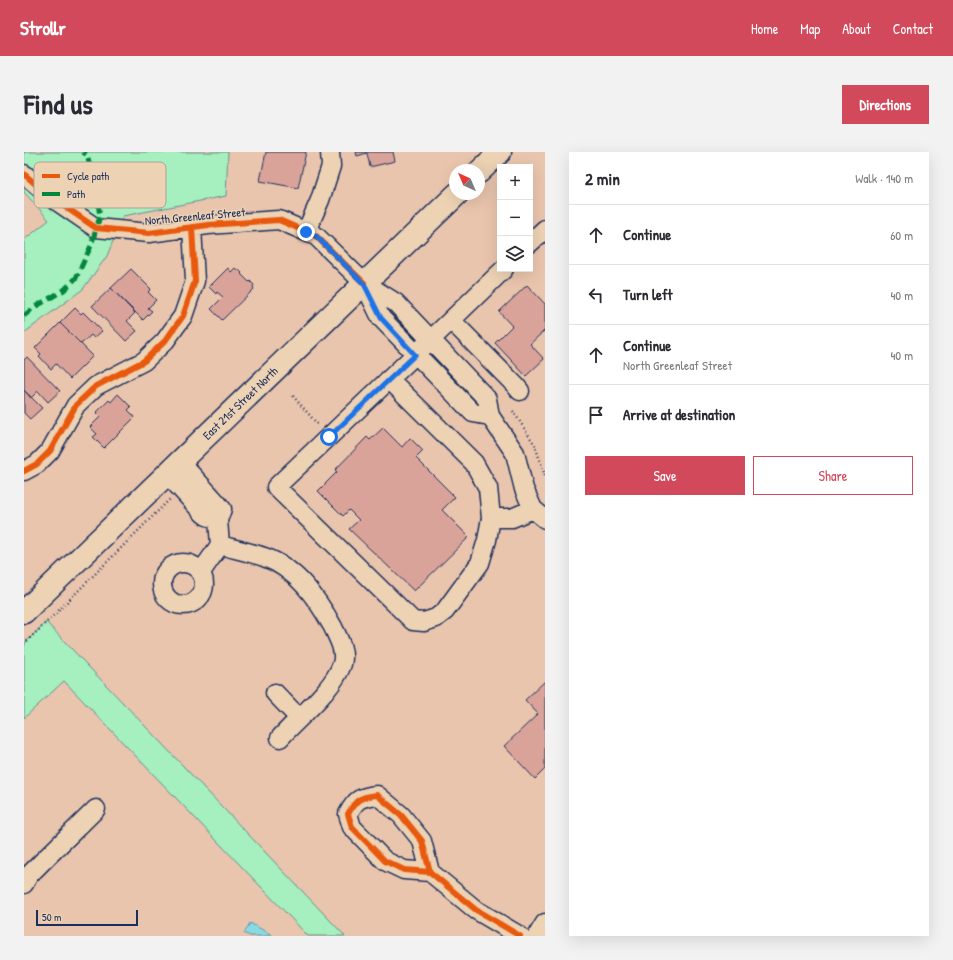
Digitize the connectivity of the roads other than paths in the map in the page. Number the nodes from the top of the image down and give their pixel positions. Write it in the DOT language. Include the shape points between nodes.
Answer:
graph roads {
  1 [pos="330,152"];
  2 [pos="500,152"];
  3 [pos="485,166"];
  4 [pos="24,174"];
  5 [pos="34,183"];
  6 [pos="451,200"];
  7 [pos="67,208"];
  8 [pos="192,228"];
  9 [pos="545,229"];
  10 [pos="306,232"];
  11 [pos="533,240"];
  12 [pos="501,272"];
  13 [pos="364,284"];
  14 [pos="451,320"];
  15 [pos="431,340"];
  16 [pos="415,355"];
  17 [pos="389,379"];
  18 [pos="520,391"];
  19 [pos="490,416"];
  20 [pos="24,471"];
  21 [pos="176,474"];
  22 [pos="539,514"];
  23 [pos="491,518"];
  24 [pos="218,520"];
  25 [pos="220,545"];
  26 [pos="201,572"];
  27 [pos="24,612"];
  28 [pos="275,693"];
  29 [pos="299,718"];
  30 [pos="280,738"];
  31 [pos="96,809"];
  32 [pos="430,872"];
  33 [pos="24,884"];
  34 [pos="545,924"];
  35 [pos="520,936"];
  36 [pos="537,936"];
  1 -- 10 [label="street" via="331,166"];
  2 -- 3 [label="main road"];
  4 -- 5 [label="street, North Greenleaf Street"];
  6 -- 13 [label="main road, East 21st Street North"];
  7 -- 8 [label="street, North Greenleaf Street" via="96,228 149,233"];
  8 -- 10 [label="street, North Greenleaf Street" via="279,220"];
  8 -- 20 [label="street" via="195,281 183,316 165,341 144,361 96,386 76,405 50,451 37,464"];
  9 -- 11 [label="street"];
  10 -- 13 [label="street, North Greenleaf Street" via="316,236"];
  12 -- 14 [label="street"];
  13 -- 15 [label="street" via="396,303"];
  13 -- 16 [label="street" via="381,318"];
  13 -- 21 [label="main road, East 21st Street North"];
  14 -- 15 [label="street"];
  14 -- 18 [label="street" via="516,384"];
  15 -- 16 [label="street"];
  15 -- 19 [label="street" via="487,399"];
  16 -- 17 [label="street"];
  16 -- 19 [label="street" via="473,413"];
  17 -- 23 [label="street" via="474,463 488,488"];
  17 -- 23 [label="street" via="276,487 413,620 424,622 436,618 445,611 480,563"];
  19 -- 22 [label="street" via="515,453 524,489"];
  21 -- 24 [label="street" via="207,516"];
  21 -- 24 [label="street" via="218,504 222,509"];
  21 -- 27 [label="main road, East 21st Street North"];
  22 -- 23 [label="street"];
  24 -- 25 [label="street"];
  25 -- 26 [label="street"];
  25 -- 29 [label="street" via="265,557 285,568 308,588 342,644 343,663 332,682"];
  28 -- 29 [label="street"];
  29 -- 30 [label="street"];
  31 -- 33 [label="street" via="42,862"];
  32 -- 32 [label="street" via="422,841 401,815 377,795 363,797 353,805 348,814 352,827 385,861 404,870"];
  32 -- 35 [label="street" via="476,910"];
  34 -- 36 [label="street"];
}
